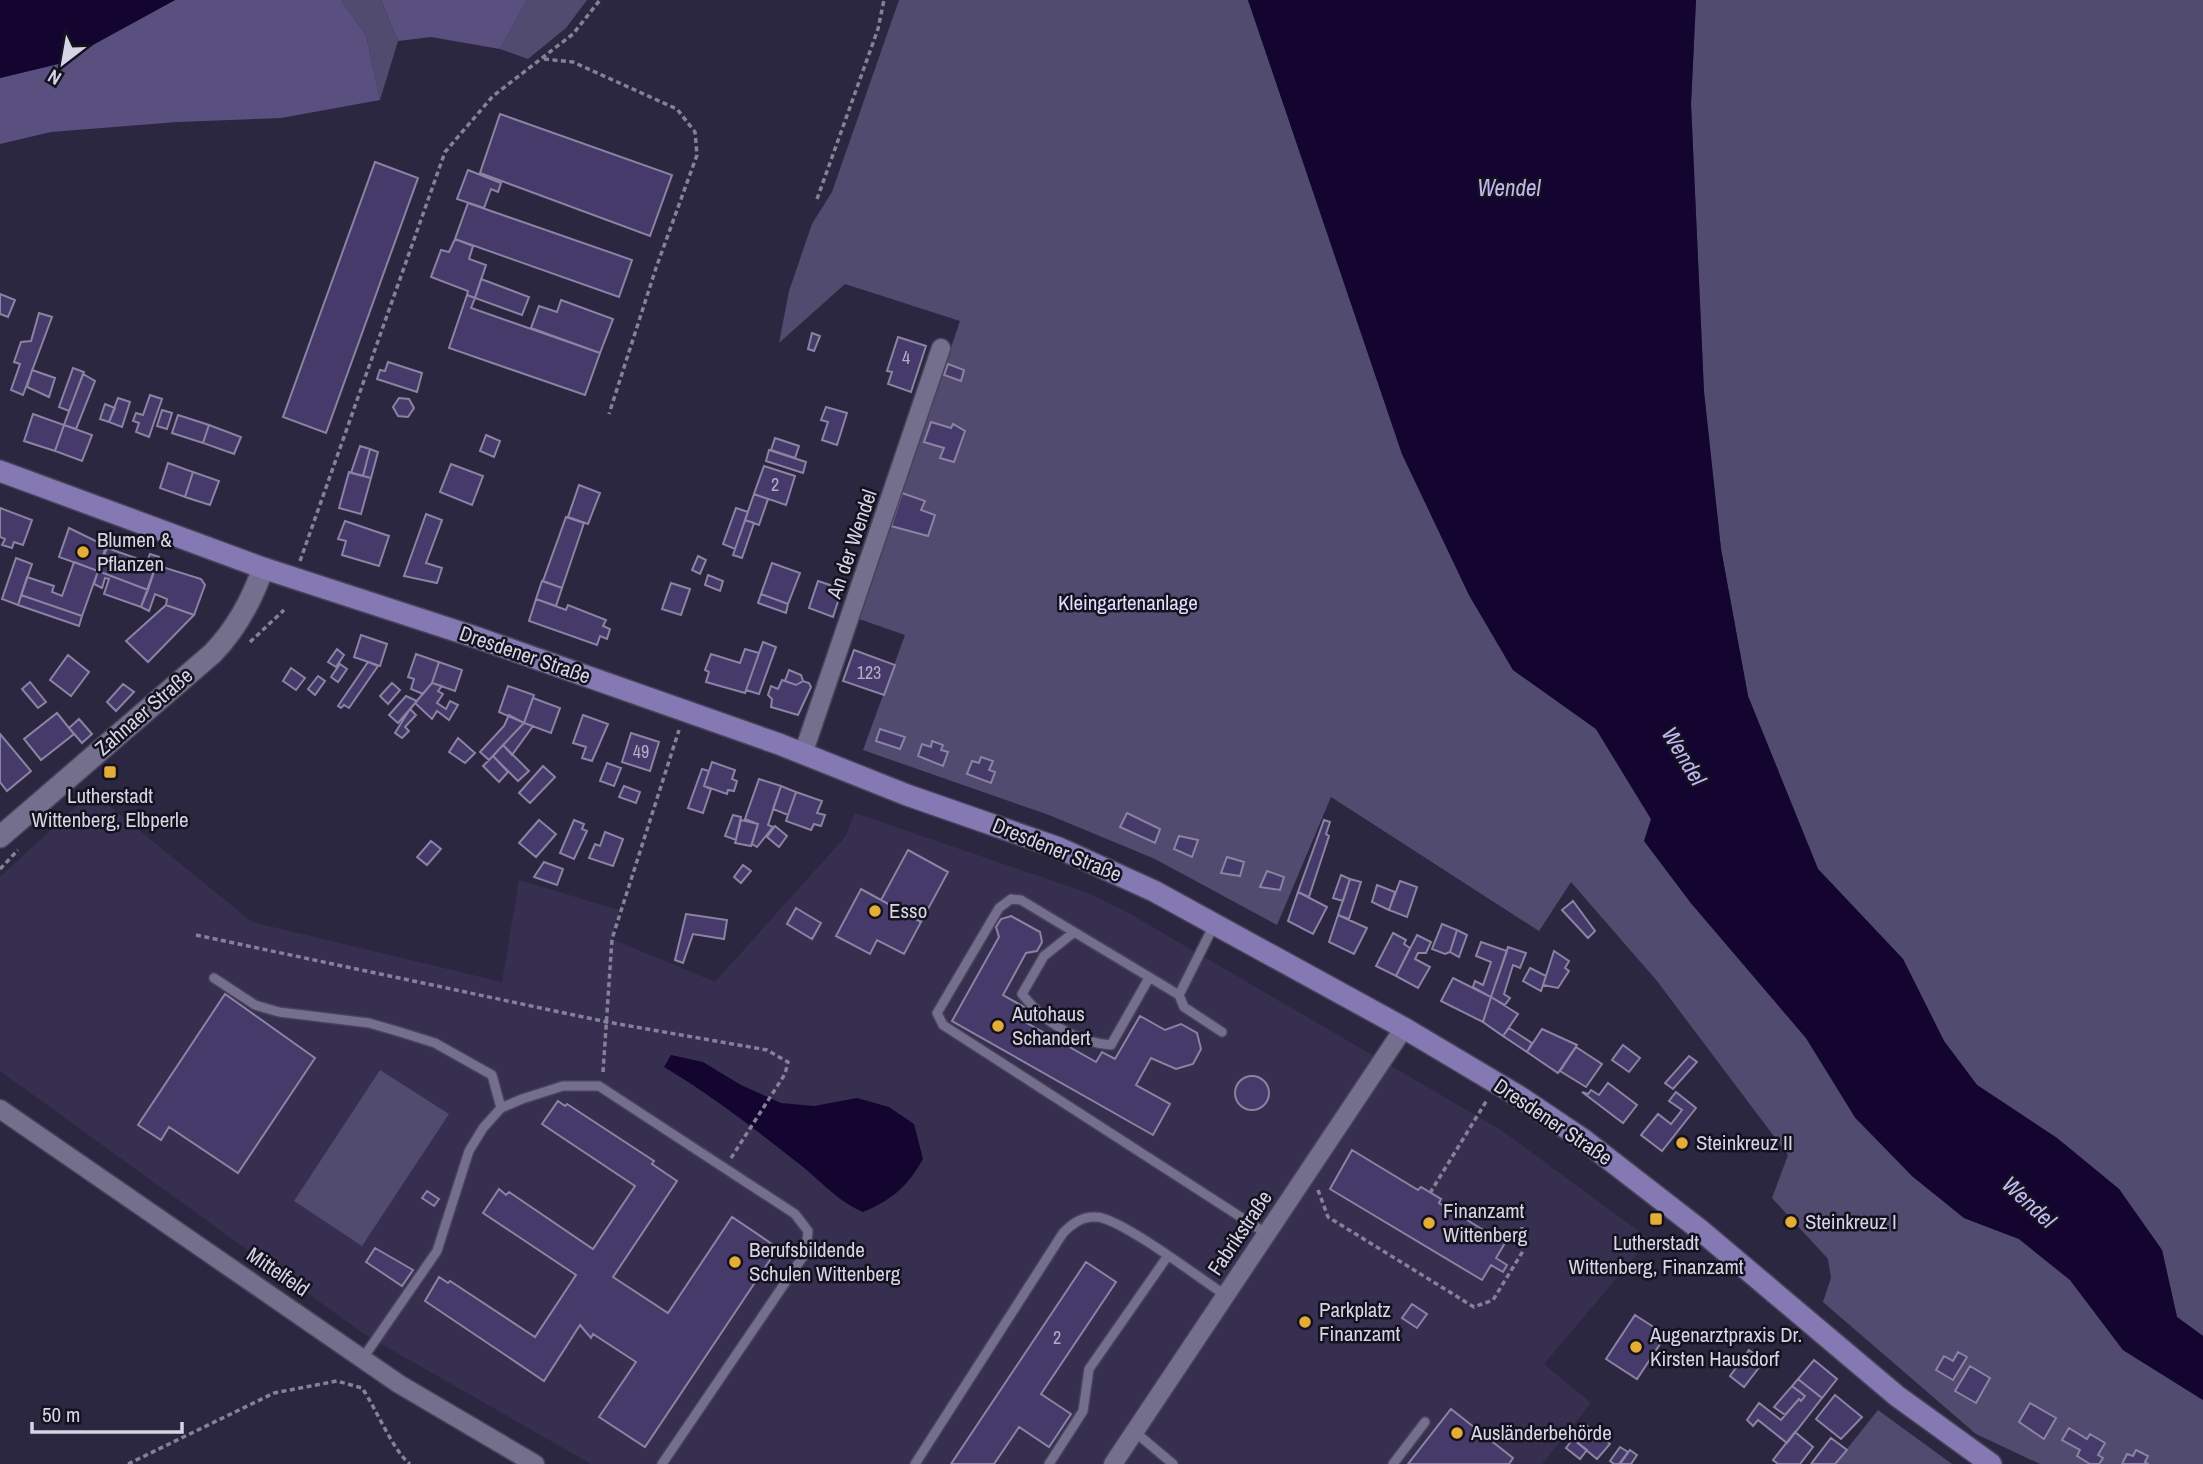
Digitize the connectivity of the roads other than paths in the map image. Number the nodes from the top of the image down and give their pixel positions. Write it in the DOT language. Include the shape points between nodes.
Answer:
graph roads {
  1 [pos="941,348"];
  2 [pos="0,471"];
  3 [pos="263,568"];
  4 [pos="803,754"];
  5 [pos="0,837"];
  6 [pos="1215,923"];
  7 [pos="1073,933"];
  8 [pos="214,978"];
  9 [pos="1149,978"];
  10 [pos="1179,995"];
  11 [pos="1404,1028"];
  12 [pos="1222,1032"];
  13 [pos="502,1108"];
  14 [pos="0,1109"];
  15 [pos="1267,1234"];
  16 [pos="1167,1257"];
  17 [pos="1225,1295"];
  18 [pos="363,1358"];
  19 [pos="1425,1422"];
  20 [pos="1135,1432"];
  21 [pos="535,1464"];
  22 [pos="662,1464"];
  23 [pos="915,1464"];
  24 [pos="1049,1464"];
  25 [pos="1114,1464"];
  26 [pos="1173,1464"];
  27 [pos="1392,1464"];
  28 [pos="1991,1464"];
  1 -- 4 [label="street, An der Wendel"];
  2 -- 3 [label="main road, Dresdener Straße"];
  3 -- 4 [label="main road, Dresdener Straße" via="478,638"];
  3 -- 5 [label="main road, Zahnaer Straße" via="248,606 213,653"];
  4 -- 6 [label="main road, Dresdener Straße" via="1059,848"];
  6 -- 10 [label="lane"];
  6 -- 11 [label="main road, Dresdener Straße"];
  7 -- 9 [label="lane"];
  7 -- 9 [label="lane" via="1044,956 1022,995 1038,1014 1088,1043 1111,1045"];
  7 -- 15 [label="lane" via="1021,900 1011,899 999,908 937,1013 943,1024"];
  8 -- 13 [label="lane" via="255,1005 369,1023 435,1043 492,1075"];
  9 -- 10 [label="lane"];
  10 -- 12 [label="lane" via="1184,1007"];
  11 -- 15 [label="street, Fabrikstraße"];
  11 -- 28 [label="main road, Dresdener Straße" via="1584,1140 1654,1192 1897,1396"];
  13 -- 18 [label="lane" via="469,1151 437,1251"];
  13 -- 22 [label="lane" via="563,1086 599,1086 794,1214 808,1231 806,1252"];
  14 -- 18 [label="street, Mittelfeld"];
  15 -- 17 [label="street, Fabrikstraße"];
  16 -- 17 [label="lane"];
  16 -- 23 [label="lane" via="1098,1216 1073,1223"];
  16 -- 24 [label="lane" via="1089,1369 1083,1411"];
  17 -- 20 [label="street, Fabrikstraße"];
  18 -- 21 [label="street, Mittelfeld"];
  19 -- 27 [label="lane"];
  20 -- 25 [label="street, Fabrikstraße"];
  20 -- 26 [label="lane"];
}
